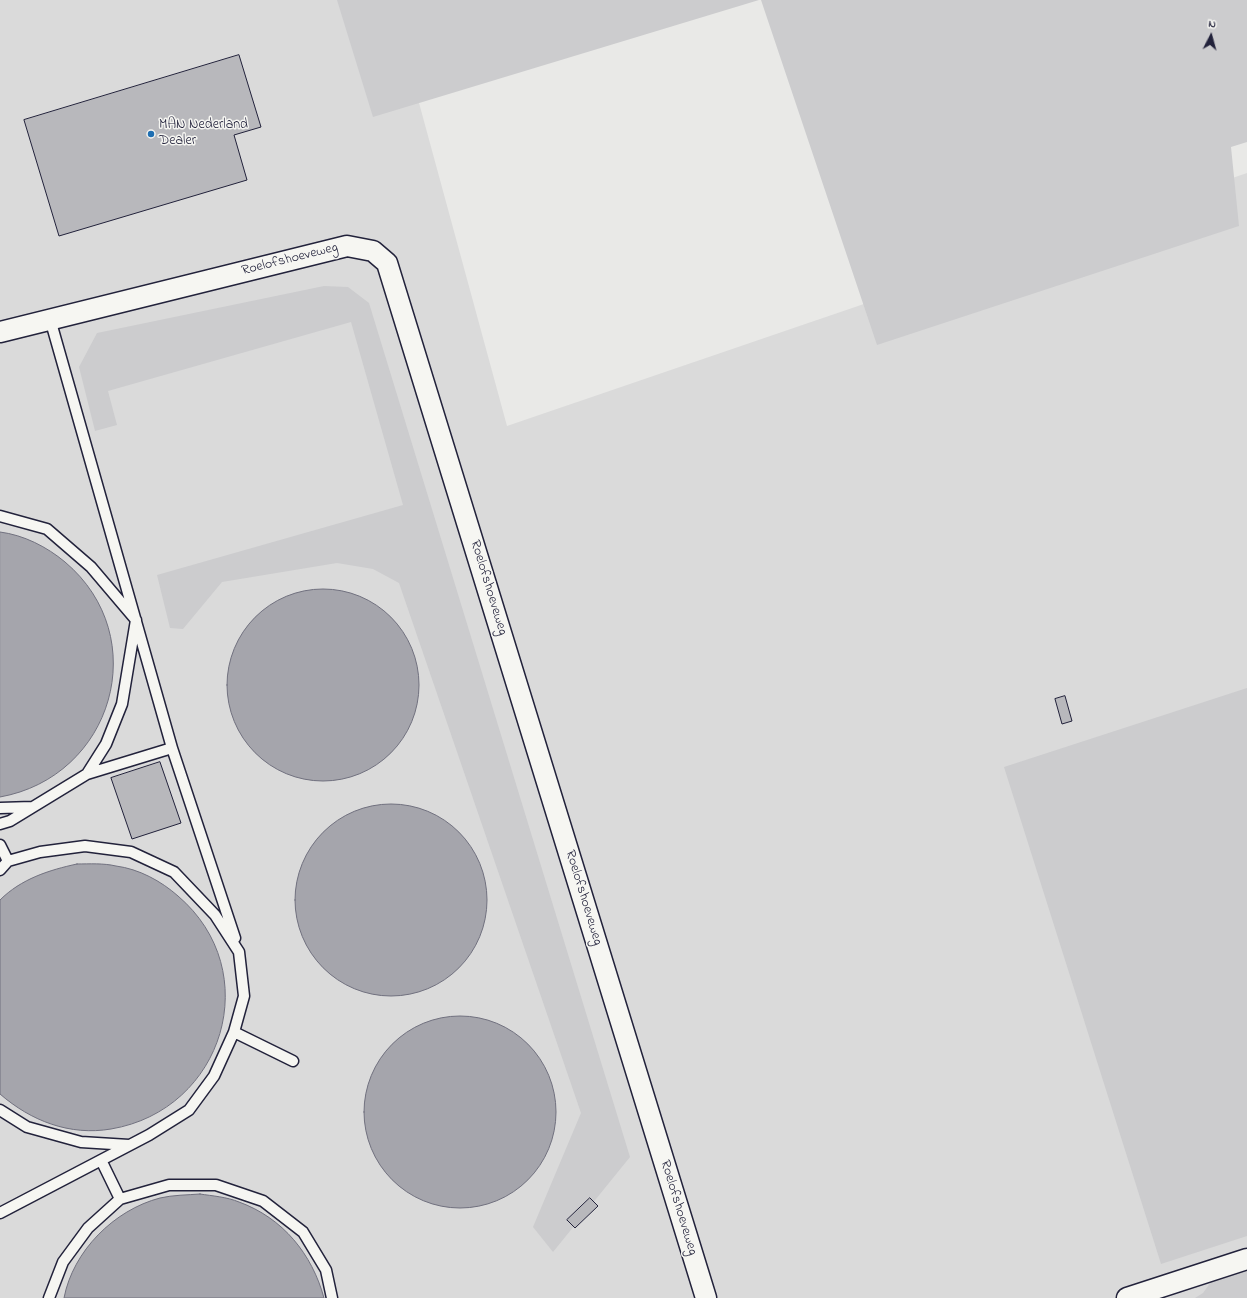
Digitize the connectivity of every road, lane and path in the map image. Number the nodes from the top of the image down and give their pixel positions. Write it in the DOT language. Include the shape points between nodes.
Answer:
graph roads {
  1 [pos="50,319"];
  2 [pos="0,332"];
  3 [pos="0,516"];
  4 [pos="136,620"];
  5 [pos="172,748"];
  6 [pos="86,774"];
  7 [pos="32,807"];
  8 [pos="0,808"];
  9 [pos="0,824"];
  10 [pos="0,845"];
  11 [pos="8,861"];
  12 [pos="0,870"];
  13 [pos="239,952"];
  14 [pos="234,1032"];
  15 [pos="293,1061"];
  16 [pos="0,1110"];
  17 [pos="129,1145"];
  18 [pos="101,1160"];
  19 [pos="120,1199"];
  20 [pos="0,1213"];
  21 [pos="1247,1259"];
  22 [pos="49,1298"];
  23 [pos="332,1298"];
  24 [pos="706,1298"];
  25 [pos="1127,1298"];
  1 -- 2 [label="street, Roelofshoeveweg"];
  1 -- 4 [label="lane"];
  1 -- 24 [label="street, Roelofshoeveweg" via="347,246 372,251 387,263"];
  3 -- 4 [label="lane" via="47,529 91,566"];
  4 -- 5 [label="lane"];
  4 -- 6 [label="lane" via="122,704 106,744"];
  5 -- 6 [label="lane"];
  5 -- 13 [label="lane"];
  6 -- 7 [label="lane"];
  7 -- 8 [label="lane"];
  7 -- 9 [label="lane" via="10,821"];
  10 -- 11 [label="lane"];
  11 -- 12 [label="lane"];
  11 -- 13 [label="lane" via="40,852 85,846 131,852 174,872 216,915"];
  13 -- 14 [label="lane" via="244,996"];
  14 -- 15 [label="lane"];
  14 -- 17 [label="lane" via="214,1076 189,1110"];
  16 -- 17 [label="lane" via="27,1127 81,1142"];
  17 -- 18 [label="lane"];
  18 -- 19 [label="lane"];
  18 -- 20 [label="lane"];
  19 -- 22 [label="lane" via="88,1228 63,1262"];
  19 -- 23 [label="lane" via="169,1185 216,1185 263,1201 303,1232 326,1270"];
  21 -- 25 [label="street"];
}
